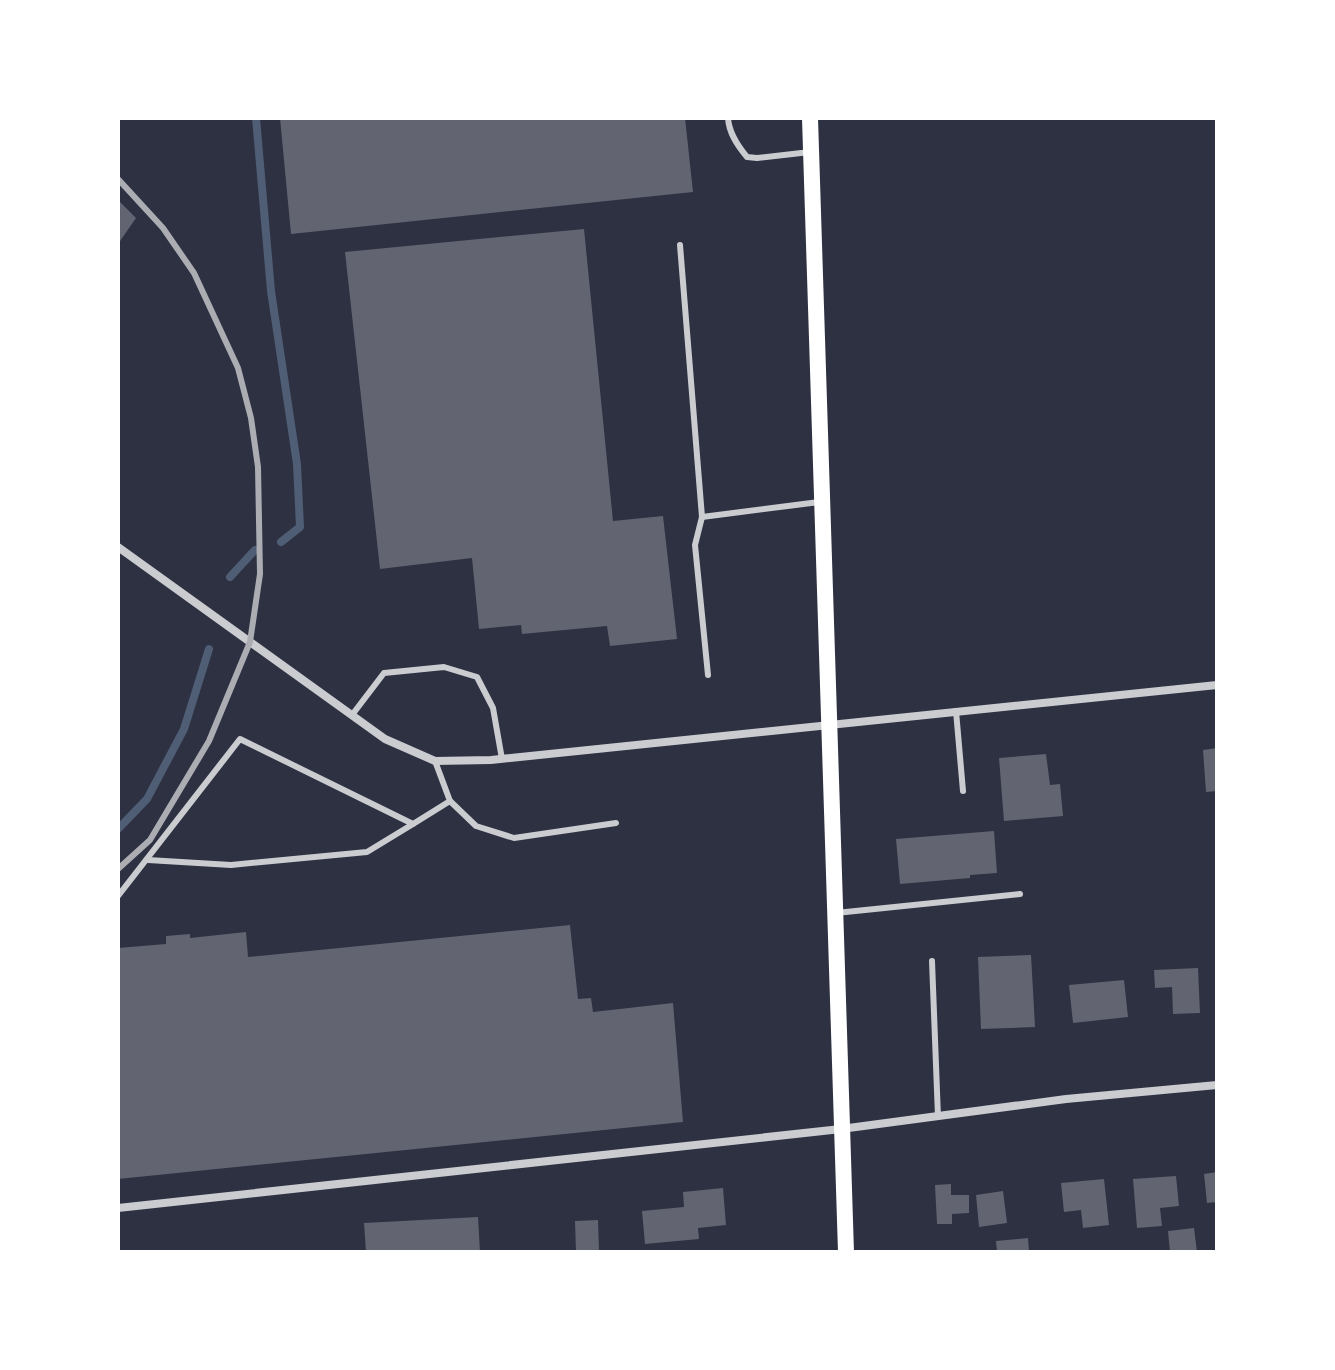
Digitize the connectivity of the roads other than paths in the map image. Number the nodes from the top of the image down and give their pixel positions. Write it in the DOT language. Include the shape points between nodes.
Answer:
graph roads {
  1 [pos="728,118"];
  2 [pos="810,118"];
  3 [pos="811,152"];
  4 [pos="680,245"];
  5 [pos="823,502"];
  6 [pos="702,517"];
  7 [pos="118,547"];
  8 [pos="708,675"];
  9 [pos="1217,685"];
  10 [pos="956,711"];
  11 [pos="352,715"];
  12 [pos="830,724"];
  13 [pos="502,759"];
  14 [pos="435,761"];
  15 [pos="963,791"];
  16 [pos="450,801"];
  17 [pos="616,823"];
  18 [pos="413,824"];
  19 [pos="148,860"];
  20 [pos="1020,894"];
  21 [pos="118,896"];
  22 [pos="836,913"];
  23 [pos="932,961"];
  24 [pos="1217,1085"];
  25 [pos="938,1117"];
  26 [pos="841,1129"];
  27 [pos="118,1208"];
  28 [pos="846,1252"];
  1 -- 3 [label="lane" via="737,146 747,157"];
  2 -- 3 [label="main road"];
  3 -- 5 [label="main road"];
  4 -- 6 [label="lane"];
  5 -- 6 [label="lane"];
  5 -- 12 [label="main road"];
  6 -- 8 [label="lane" via="695,545"];
  7 -- 11 [label="street"];
  9 -- 10 [label="street"];
  10 -- 12 [label="street"];
  10 -- 15 [label="lane"];
  11 -- 13 [label="lane" via="384,673 444,667 477,677 493,708"];
  11 -- 14 [label="street" via="385,739"];
  12 -- 13 [label="street"];
  12 -- 22 [label="main road"];
  13 -- 14 [label="street"];
  14 -- 16 [label="lane"];
  16 -- 17 [label="lane" via="476,826 514,838"];
  16 -- 18 [label="lane"];
  18 -- 19 [label="lane" via="367,852 231,865"];
  18 -- 19 [label="lane" via="240,739"];
  19 -- 21 [label="lane"];
  20 -- 22 [label="lane"];
  22 -- 26 [label="main road"];
  23 -- 25 [label="lane"];
  24 -- 25 [label="street"];
  25 -- 26 [label="street"];
  26 -- 27 [label="street"];
  26 -- 28 [label="main road"];
}
